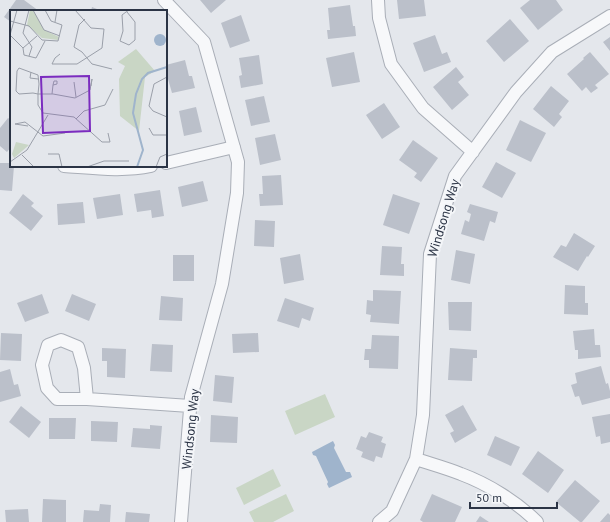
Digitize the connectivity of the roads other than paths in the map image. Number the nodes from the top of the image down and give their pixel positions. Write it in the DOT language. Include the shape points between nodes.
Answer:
graph roads {
  1 [pos="164,0"];
  2 [pos="378,0"];
  3 [pos="610,16"];
  4 [pos="234,148"];
  5 [pos="472,152"];
  6 [pos="167,163"];
  7 [pos="76,167"];
  8 [pos="146,167"];
  9 [pos="87,399"];
  10 [pos="190,406"];
  11 [pos="416,459"];
  12 [pos="181,522"];
  13 [pos="379,522"];
  14 [pos="538,522"];
  1 -- 4 [label="street, Windsong Way" via="204,42"];
  2 -- 5 [label="street" via="379,18 391,64 422,108"];
  3 -- 5 [label="street, Windsong Way" via="552,52 516,92"];
  4 -- 6 [label="street"];
  4 -- 10 [label="street, Windsong Way" via="238,162 237,193 222,284"];
  5 -- 11 [label="street, Windsong Way" via="455,176 430,254 423,414"];
  7 -- 8 [label="street"];
  9 -- 9 [label="street" via="84,368 78,347 61,340 48,345 42,365 47,388 57,399"];
  9 -- 10 [label="street"];
  10 -- 12 [label="street, Windsong Way"];
  11 -- 13 [label="street, Windsong Way" via="392,511"];
  11 -- 14 [label="street" via="462,474 484,485"];
}
